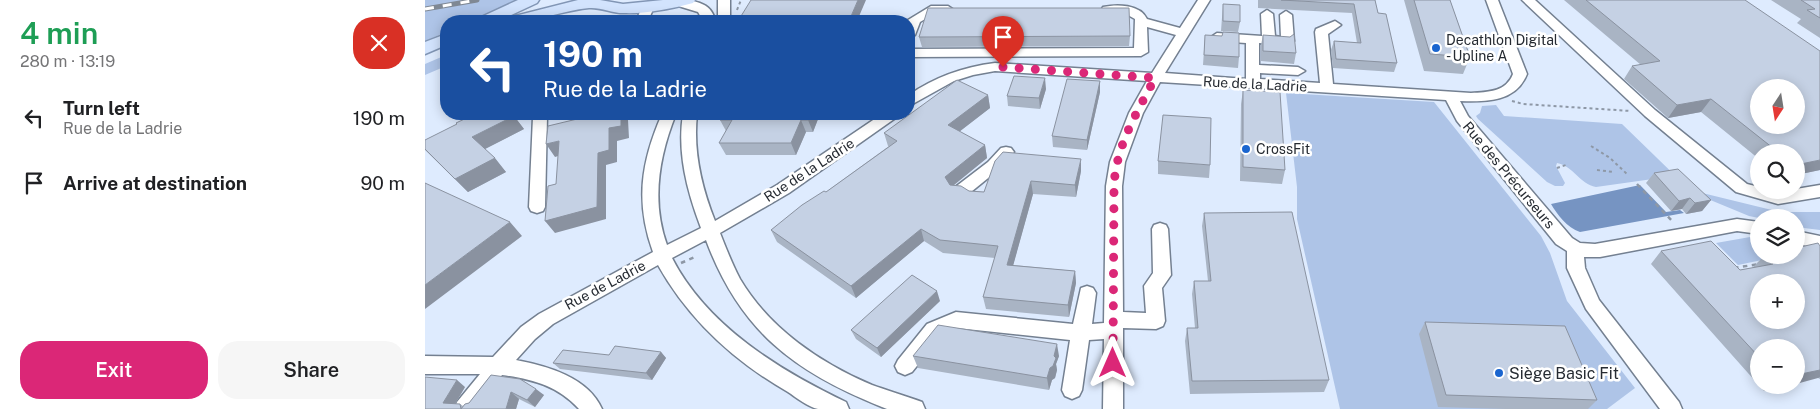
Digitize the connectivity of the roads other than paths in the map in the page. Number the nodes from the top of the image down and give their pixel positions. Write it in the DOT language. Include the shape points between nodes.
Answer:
graph roads {
  1 [pos="531,0"];
  2 [pos="724,0"];
  3 [pos="1204,0"];
  4 [pos="1492,0"];
  5 [pos="1528,0"];
  6 [pos="683,1"];
  7 [pos="590,2"];
  8 [pos="960,10"];
  9 [pos="1089,10"];
  10 [pos="645,14"];
  11 [pos="1267,14"];
  12 [pos="498,15"];
  13 [pos="535,15"];
  14 [pos="708,15"];
  15 [pos="724,15"];
  16 [pos="1286,15"];
  17 [pos="915,19"];
  18 [pos="1141,21"];
  19 [pos="1335,24"];
  20 [pos="1184,33"];
  21 [pos="1207,36"];
  22 [pos="1252,39"];
  23 [pos="1269,40"];
  24 [pos="440,42"];
  25 [pos="425,49"];
  26 [pos="440,51"];
  27 [pos="915,53"];
  28 [pos="425,57"];
  29 [pos="1253,69"];
  30 [pos="1298,71"];
  31 [pos="1155,78"];
  32 [pos="1253,84"];
  33 [pos="1327,88"];
  34 [pos="915,96"];
  35 [pos="1451,96"];
  36 [pos="540,120"];
  37 [pos="667,120"];
  38 [pos="689,120"];
  39 [pos="883,120"];
  40 [pos="1006,152"];
  41 [pos="1820,191"];
  42 [pos="960,192"];
  43 [pos="537,207"];
  44 [pos="718,227"];
  45 [pos="1750,227"];
  46 [pos="1160,229"];
  47 [pos="1805,239"];
  48 [pos="1820,243"];
  49 [pos="1575,248"];
  50 [pos="670,260"];
  51 [pos="1087,293"];
  52 [pos="1114,325"];
  53 [pos="1082,333"];
  54 [pos="425,366"];
  55 [pos="498,366"];
  56 [pos="905,366"];
  57 [pos="1073,390"];
  58 [pos="464,409"];
  59 [pos="592,409"];
  60 [pos="839,409"];
  61 [pos="915,409"];
  62 [pos="1113,409"];
  63 [pos="1672,409"];
  1 -- 12 [label="main road"];
  2 -- 15 [label="street"];
  3 -- 20 [label="street"];
  4 -- 35 [label="street, Rue de la Ladrie" via="1520,74 1510,90 1493,96"];
  5 -- 41 [label="street" via="1650,113 1742,188 1778,198"];
  6 -- 10 [label="main road"];
  6 -- 14 [label="street"];
  7 -- 10 [label="main road"];
  7 -- 13 [label="main road"];
  8 -- 17 [label="street" via="931,10"];
  9 -- 18 [label="street" via="1129,10"];
  11 -- 23 [label="street"];
  16 -- 23 [label="street" via="1288,41"];
  18 -- 20 [label="street"];
  18 -- 27 [label="street" via="1141,52"];
  19 -- 33 [label="street" via="1321,32"];
  20 -- 31 [label="street"];
  21 -- 22 [label="street"];
  22 -- 23 [label="street"];
  22 -- 29 [label="street"];
  24 -- 25 [label="main road"];
  26 -- 28 [label="main road"];
  29 -- 30 [label="street"];
  29 -- 32 [label="street"];
  31 -- 32 [label="street, Rue de la Ladrie"];
  31 -- 34 [label="street, Rue de la Ladrie" via="995,67 943,79"];
  31 -- 52 [label="street" via="1123,139 1116,166"];
  32 -- 33 [label="street, Rue de la Ladrie"];
  33 -- 35 [label="street, Rue de la Ladrie"];
  35 -- 49 [label="street, Rue des Précurseurs" via="1462,118 1562,239"];
  36 -- 43 [label="street"];
  37 -- 50 [label="street" via="652,160 649,179 650,216"];
  38 -- 44 [label="street" via="690,159 699,197"];
  39 -- 44 [label="street, Rue de la Ladrie" via="805,176"];
  40 -- 42 [label="street"];
  44 -- 50 [label="street, Rue de Ladrie"];
  44 -- 61 [label="street" via="738,290 757,316 788,346 843,383"];
  45 -- 49 [label="street" via="1737,225 1600,250"];
  46 -- 52 [label="street" via="1163,275 1153,286 1156,321"];
  47 -- 48 [label="street"];
  49 -- 63 [label="street" via="1577,268 1592,304"];
  50 -- 55 [label="street, Rue de Ladrie" via="546,318"];
  50 -- 60 [label="street" via="694,304 732,342 776,375"];
  51 -- 53 [label="street"];
  52 -- 53 [label="street"];
  52 -- 62 [label="street"];
  53 -- 56 [label="street" via="956,320 934,330"];
  53 -- 57 [label="street"];
  54 -- 55 [label="street"];
  55 -- 58 [label="street, Rue de Ladrie"];
  55 -- 59 [label="street" via="551,378 574,392"];
}
